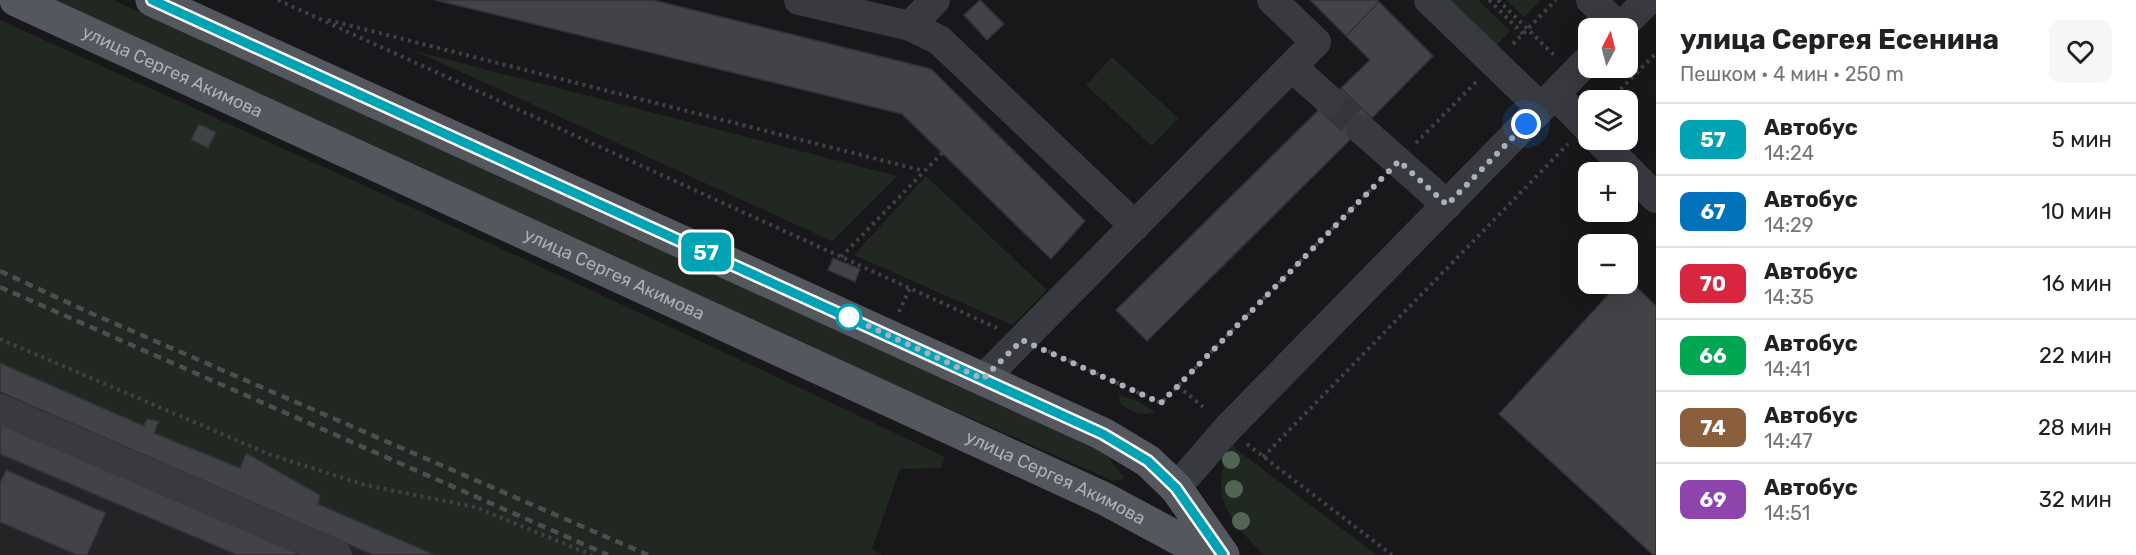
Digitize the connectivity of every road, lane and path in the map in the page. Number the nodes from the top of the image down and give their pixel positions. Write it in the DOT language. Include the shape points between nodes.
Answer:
graph roads {
  1 [pos="16,0"];
  2 [pos="152,0"];
  3 [pos="278,0"];
  4 [pos="799,0"];
  5 [pos="934,0"];
  6 [pos="1272,0"];
  7 [pos="1429,0"];
  8 [pos="1489,0"];
  9 [pos="1498,0"];
  10 [pos="1556,0"];
  11 [pos="1591,0"];
  12 [pos="1648,0"];
  13 [pos="316,17"];
  14 [pos="1610,18"];
  15 [pos="1630,18"];
  16 [pos="910,26"];
  17 [pos="1527,29"];
  18 [pos="1523,34"];
  19 [pos="1656,53"];
  20 [pos="1554,55"];
  21 [pos="1494,63"];
  22 [pos="1292,67"];
  23 [pos="1578,71"];
  24 [pos="1620,90"];
  25 [pos="1329,100"];
  26 [pos="1549,101"];
  27 [pos="1578,122"];
  28 [pos="1361,129"];
  29 [pos="1578,144"];
  30 [pos="1609,150"];
  31 [pos="942,153"];
  32 [pos="1399,161"];
  33 [pos="924,171"];
  34 [pos="1656,198"];
  35 [pos="1447,205"];
  36 [pos="1135,226"];
  37 [pos="841,257"];
  38 [pos="0,339"];
  39 [pos="1022,340"];
  40 [pos="983,379"];
  41 [pos="1178,386"];
  42 [pos="1203,407"];
  43 [pos="0,409"];
  44 [pos="1240,438"];
  45 [pos="1263,457"];
  46 [pos="1176,488"];
  47 [pos="1149,524"];
  48 [pos="336,555"];
  49 [pos="592,555"];
  50 [pos="1209,555"];
  51 [pos="1223,555"];
  52 [pos="1392,555"];
  1 -- 47 [label="main road, улица Сергея Акимова" via="954,429 1105,499"];
  2 -- 40 [label="main road"];
  3 -- 13 [label="path"];
  4 -- 16 [label="street"];
  5 -- 16 [label="street"];
  6 -- 22 [label="street" via="1316,42"];
  7 -- 21 [label="street"];
  8 -- 18 [label="path"];
  9 -- 17 [label="path"];
  10 -- 17 [label="path"];
  11 -- 14 [label="street"];
  12 -- 15 [label="street"];
  13 -- 33 [label="path"];
  13 -- 37 [label="path"];
  16 -- 36 [label="street" via="939,40"];
  17 -- 18 [label="path"];
  17 -- 20 [label="path"];
  18 -- 21 [label="path"];
  19 -- 24 [label="path"];
  21 -- 26 [label="street"];
  21 -- 32 [label="path"];
  22 -- 25 [label="street"];
  22 -- 36 [label="street"];
  23 -- 26 [label="street"];
  26 -- 27 [label="street"];
  26 -- 35 [label="street"];
  28 -- 32 [label="street"];
  29 -- 45 [label="path"];
  30 -- 34 [label="street"];
  31 -- 33 [label="path"];
  32 -- 35 [label="street"];
  32 -- 41 [label="path"];
  33 -- 37 [label="path"];
  35 -- 46 [label="street" via="1228,428"];
  36 -- 39 [label="street"];
  37 -- 39 [label="path"];
  38 -- 49 [label="path" via="271,455 365,485 475,507"];
  39 -- 40 [label="street"];
  39 -- 41 [label="path" via="1161,403"];
  40 -- 46 [label="main road" via="1103,434 1148,461"];
  41 -- 42 [label="path"];
  43 -- 48 [label="street"];
  44 -- 45 [label="path"];
  45 -- 52 [label="path"];
  46 -- 47 [label="main road"];
  46 -- 51 [label="main road"];
  47 -- 50 [label="main road, улица Сергея Акимова"];
}
